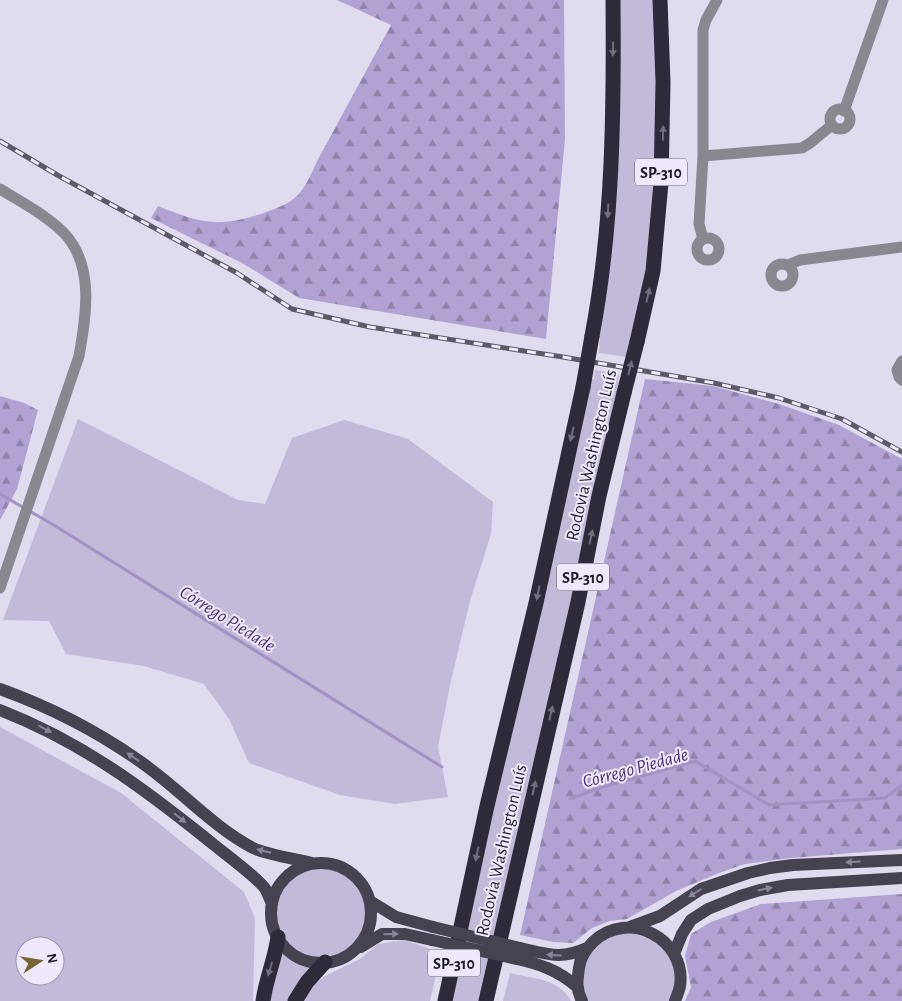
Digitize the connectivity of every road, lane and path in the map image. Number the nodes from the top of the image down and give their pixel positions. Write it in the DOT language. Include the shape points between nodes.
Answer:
graph roads {
  1 [pos="613,0"];
  2 [pos="660,0"];
  3 [pos="717,0"];
  4 [pos="883,0"];
  5 [pos="703,156"];
  6 [pos="0,189"];
  7 [pos="703,239"];
  8 [pos="902,247"];
  9 [pos="788,265"];
  10 [pos="902,361"];
  11 [pos="902,380"];
  12 [pos="0,588"];
  13 [pos="0,689"];
  14 [pos="0,710"];
  15 [pos="902,860"];
  16 [pos="312,863"];
  17 [pos="902,878"];
  18 [pos="370,901"];
  19 [pos="272,904"];
  20 [pos="462,924"];
  21 [pos="630,927"];
  22 [pos="502,931"];
  23 [pos="433,934"];
  24 [pos="278,938"];
  25 [pos="587,948"];
  26 [pos="354,951"];
  27 [pos="518,954"];
  28 [pos="674,954"];
  29 [pos="326,962"];
  30 [pos="576,986"];
  31 [pos="263,1001"];
  32 [pos="295,1001"];
  33 [pos="440,1001"];
  34 [pos="445,1001"];
  35 [pos="486,1001"];
  36 [pos="492,1001"];
  37 [pos="582,1001"];
  38 [pos="675,1001"];
  1 -- 20 [label="highway, Rodovia Washington Luís / SP-310, one-way, bridge" via="611,133 600,292 536,603"];
  22 -- 2 [label="highway, Rodovia Washington Luís / SP-310, one-way, bridge" via="653,271 661,183 664,82"];
  3 -- 5 [label="street" via="703,30"];
  4 -- 5 [label="street" via="844,111 849,118 847,126 840,129 832,125 802,148"];
  5 -- 7 [label="street" via="699,224"];
  6 -- 12 [label="street" via="40,214 64,234 77,253 84,273 86,301 79,356"];
  8 -- 9 [label="street" via="800,260"];
  10 -- 11 [label="street" via="897,370"];
  16 -- 13 [label="main road, one-way" via="255,849 225,831 172,786 99,735 57,712"];
  14 -- 19 [label="main road, one-way" via="32,722 72,744 148,792 260,883"];
  15 -- 21 [label="main road, one-way" via="785,866 748,873 701,889 660,916"];
  16 -- 18 [label="main road" via="342,866 364,887"];
  16 -- 19 [label="main road" via="286,877 275,892"];
  28 -- 17 [label="main road, one-way" via="691,920 740,896 788,885"];
  18 -- 23 [label="main road" via="396,918"];
  18 -- 26 [label="main road" via="370,923 362,943"];
  19 -- 24 [label="main road" via="271,916"];
  20 -- 33 [label="highway"];
  20 -- 34 [label="highway, Rodovia Washington Luís / SP-310"];
  21 -- 25 [label="main road" via="613,929 599,936"];
  21 -- 28 [label="main road" via="647,930"];
  22 -- 35 [label="highway, Rodovia Washington Luís / SP-310"];
  22 -- 36 [label="highway"];
  26 -- 23 [label="main road, one-way" via="382,934"];
  23 -- 27 [label="main road, bridge"];
  24 -- 29 [label="main road" via="300,958"];
  24 -- 31 [label="highway, one-way"];
  25 -- 27 [label="main road, one-way" via="575,954 556,956"];
  25 -- 30 [label="main road" via="579,962"];
  26 -- 29 [label="main road" via="344,958"];
  27 -- 30 [label="main road" via="546,966"];
  28 -- 38 [label="main road" via="680,986"];
  29 -- 32 [label="highway" via="306,982"];
  30 -- 37 [label="main road"];
}
